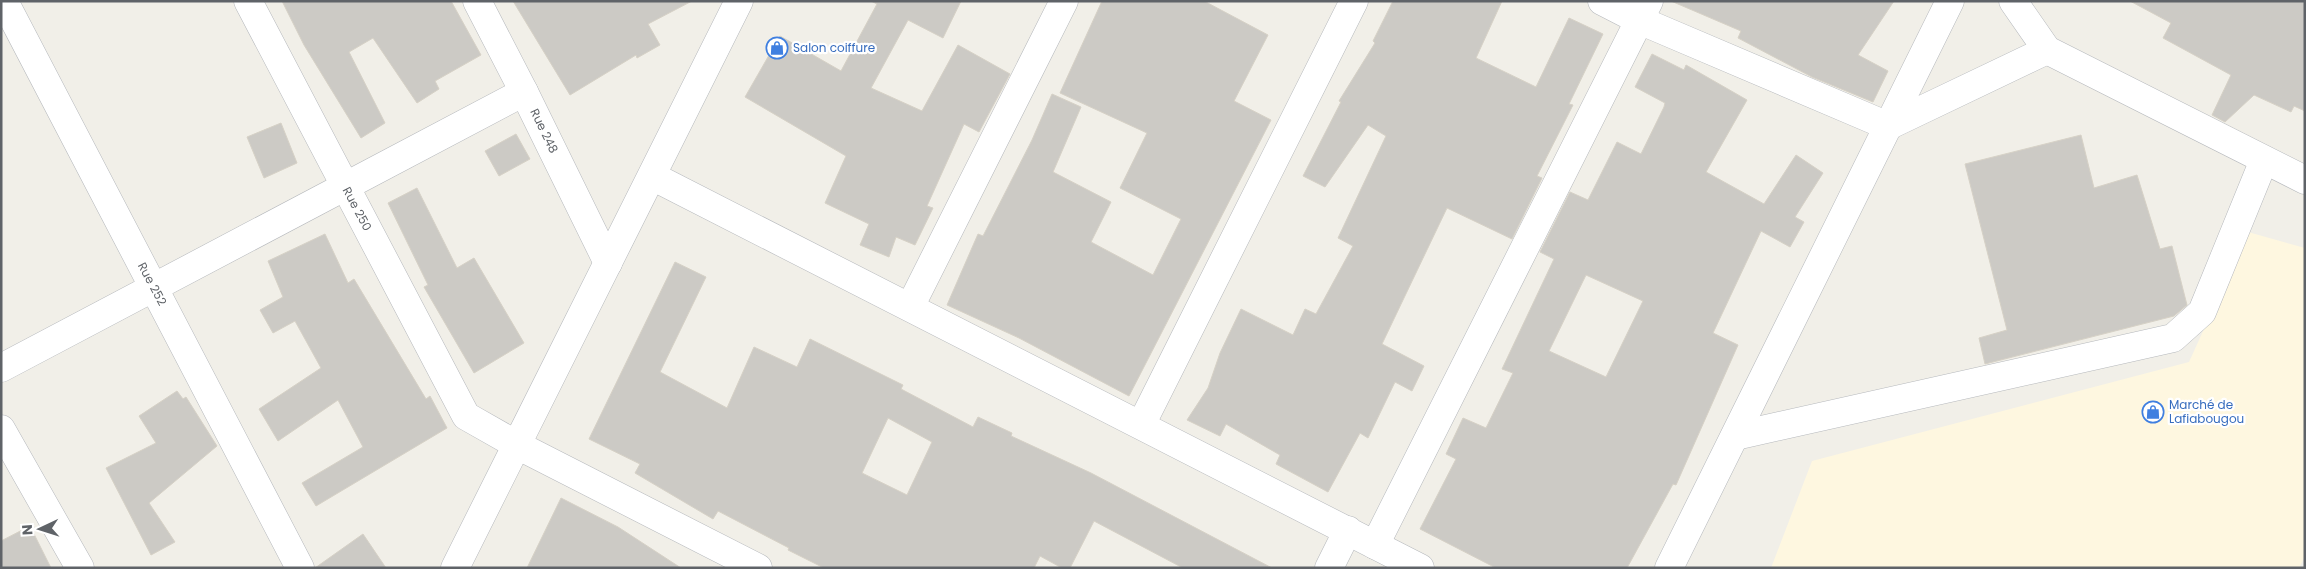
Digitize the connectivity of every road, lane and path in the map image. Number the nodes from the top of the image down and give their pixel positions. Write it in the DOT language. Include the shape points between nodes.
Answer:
graph roads {
  1 [pos="4,1"];
  2 [pos="248,1"];
  3 [pos="477,1"];
  4 [pos="1064,1"];
  5 [pos="1354,1"];
  6 [pos="1602,1"];
  7 [pos="1950,1"];
  8 [pos="2013,1"];
  9 [pos="731,7"];
  10 [pos="1644,11"];
  11 [pos="2046,50"];
  12 [pos="524,92"];
  13 [pos="1888,126"];
  14 [pos="2264,160"];
  15 [pos="652,176"];
  16 [pos="2305,180"];
  17 [pos="345,186"];
  18 [pos="608,263"];
  19 [pos="154,287"];
  20 [pos="910,307"];
  21 [pos="1,368"];
  22 [pos="1141,425"];
  23 [pos="1,429"];
  24 [pos="1735,436"];
  25 [pos="517,445"];
  26 [pos="1348,530"];
  27 [pos="1375,545"];
  28 [pos="80,568"];
  29 [pos="300,568"];
  30 [pos="456,568"];
  31 [pos="758,568"];
  32 [pos="1329,568"];
  33 [pos="1420,568"];
  34 [pos="1669,568"];
  1 -- 19 [label="street, Rue 252"];
  2 -- 17 [label="street, Rue 250"];
  3 -- 12 [label="street, Rue 248"];
  4 -- 20 [label="street"];
  5 -- 22 [label="street"];
  6 -- 10 [label="street"];
  7 -- 13 [label="street"];
  8 -- 11 [label="street"];
  9 -- 15 [label="street"];
  10 -- 13 [label="street"];
  10 -- 27 [label="street"];
  11 -- 13 [label="street"];
  11 -- 14 [label="street"];
  12 -- 17 [label="street"];
  12 -- 18 [label="street, Rue 248"];
  13 -- 24 [label="street"];
  14 -- 16 [label="street"];
  14 -- 24 [label="street" via="2202,312 2172,338"];
  15 -- 18 [label="street"];
  15 -- 20 [label="street"];
  17 -- 19 [label="street"];
  17 -- 25 [label="street, Rue 250" via="466,416"];
  18 -- 25 [label="street"];
  19 -- 21 [label="street"];
  19 -- 29 [label="street, Rue 252"];
  20 -- 22 [label="street"];
  22 -- 26 [label="street"];
  23 -- 28 [label="street"];
  24 -- 34 [label="street"];
  25 -- 30 [label="street"];
  25 -- 31 [label="street"];
  26 -- 27 [label="street"];
  26 -- 32 [label="street"];
  27 -- 33 [label="street"];
}
